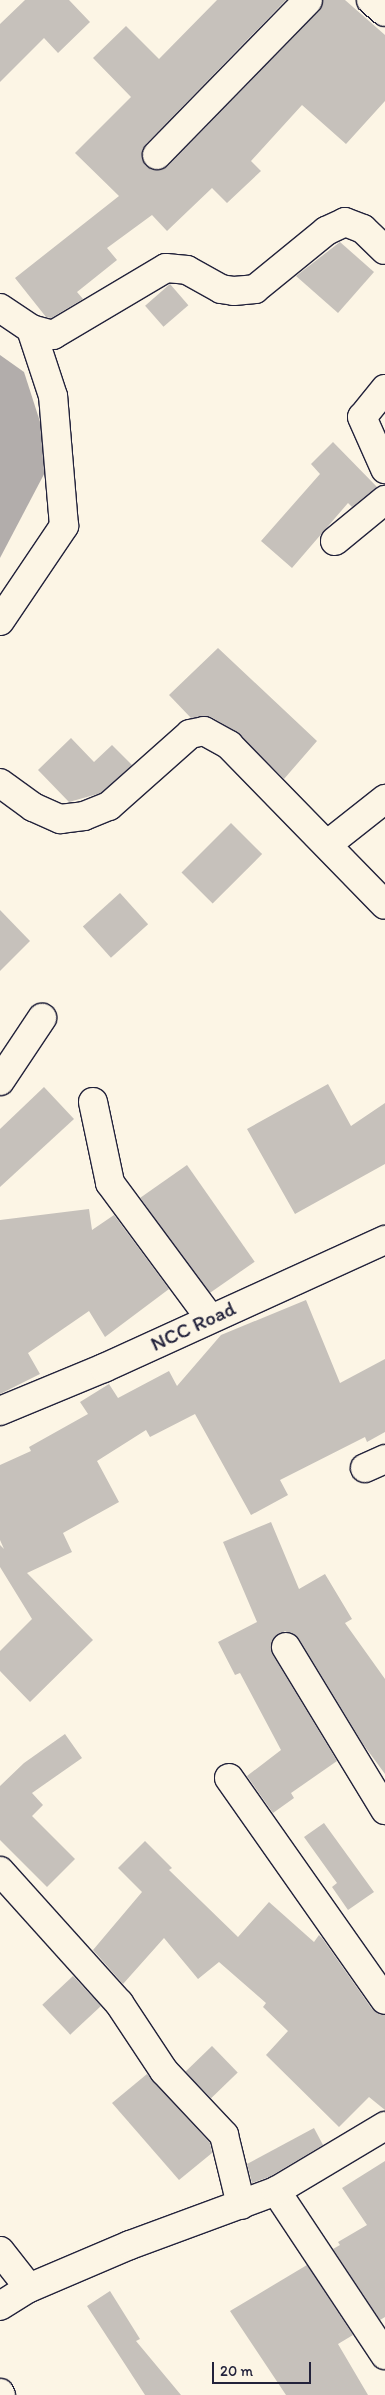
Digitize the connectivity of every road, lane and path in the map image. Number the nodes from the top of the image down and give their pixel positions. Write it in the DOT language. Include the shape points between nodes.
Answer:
graph roads {
  1 [pos="308,0"];
  2 [pos="371,0"];
  3 [pos="385,12"];
  4 [pos="156,155"];
  5 [pos="385,250"];
  6 [pos="0,308"];
  7 [pos="31,329"];
  8 [pos="385,389"];
  9 [pos="385,469"];
  10 [pos="385,500"];
  11 [pos="335,542"];
  12 [pos="0,620"];
  13 [pos="0,782"];
  14 [pos="385,799"];
  15 [pos="328,844"];
  16 [pos="385,904"];
  17 [pos="42,1018"];
  18 [pos="0,1081"];
  19 [pos="93,1102"];
  20 [pos="385,1240"];
  21 [pos="210,1318"];
  22 [pos="0,1411"];
  23 [pos="286,1647"];
  24 [pos="375,1772"];
  25 [pos="229,1778"];
  26 [pos="385,1810"];
  27 [pos="0,1871"];
  28 [pos="385,2000"];
  29 [pos="385,2126"];
  30 [pos="276,2190"];
  31 [pos="241,2205"];
  32 [pos="0,2251"];
  33 [pos="29,2288"];
  34 [pos="0,2306"];
  35 [pos="385,2355"];
  1 -- 4 [label="street"];
  2 -- 3 [label="street"];
  5 -- 7 [label="street" via="363,229 346,222 326,230 255,289 221,289 187,270 166,268 53,335"];
  6 -- 7 [label="street"];
  7 -- 12 [label="street" via="53,396 64,526"];
  8 -- 9 [label="street" via="362,417"];
  10 -- 11 [label="street"];
  13 -- 15 [label="street" via="33,807 60,818 84,816 109,806 190,734 204,731 229,745"];
  14 -- 15 [label="street"];
  15 -- 16 [label="street"];
  17 -- 18 [label="street"];
  19 -- 21 [label="street" via="110,1184"];
  20 -- 21 [label="street, NCC Road"];
  21 -- 22 [label="street, NCC Road" via="104,1368"];
  23 -- 24 [label="street"];
  24 -- 26 [label="street"];
  25 -- 28 [label="street"];
  27 -- 31 [label="street" via="119,2003 164,2071 224,2135"];
  29 -- 30 [label="street"];
  30 -- 31 [label="street"];
  30 -- 35 [label="street"];
  31 -- 33 [label="street" via="130,2245"];
  32 -- 33 [label="street"];
  33 -- 34 [label="street"];
}
